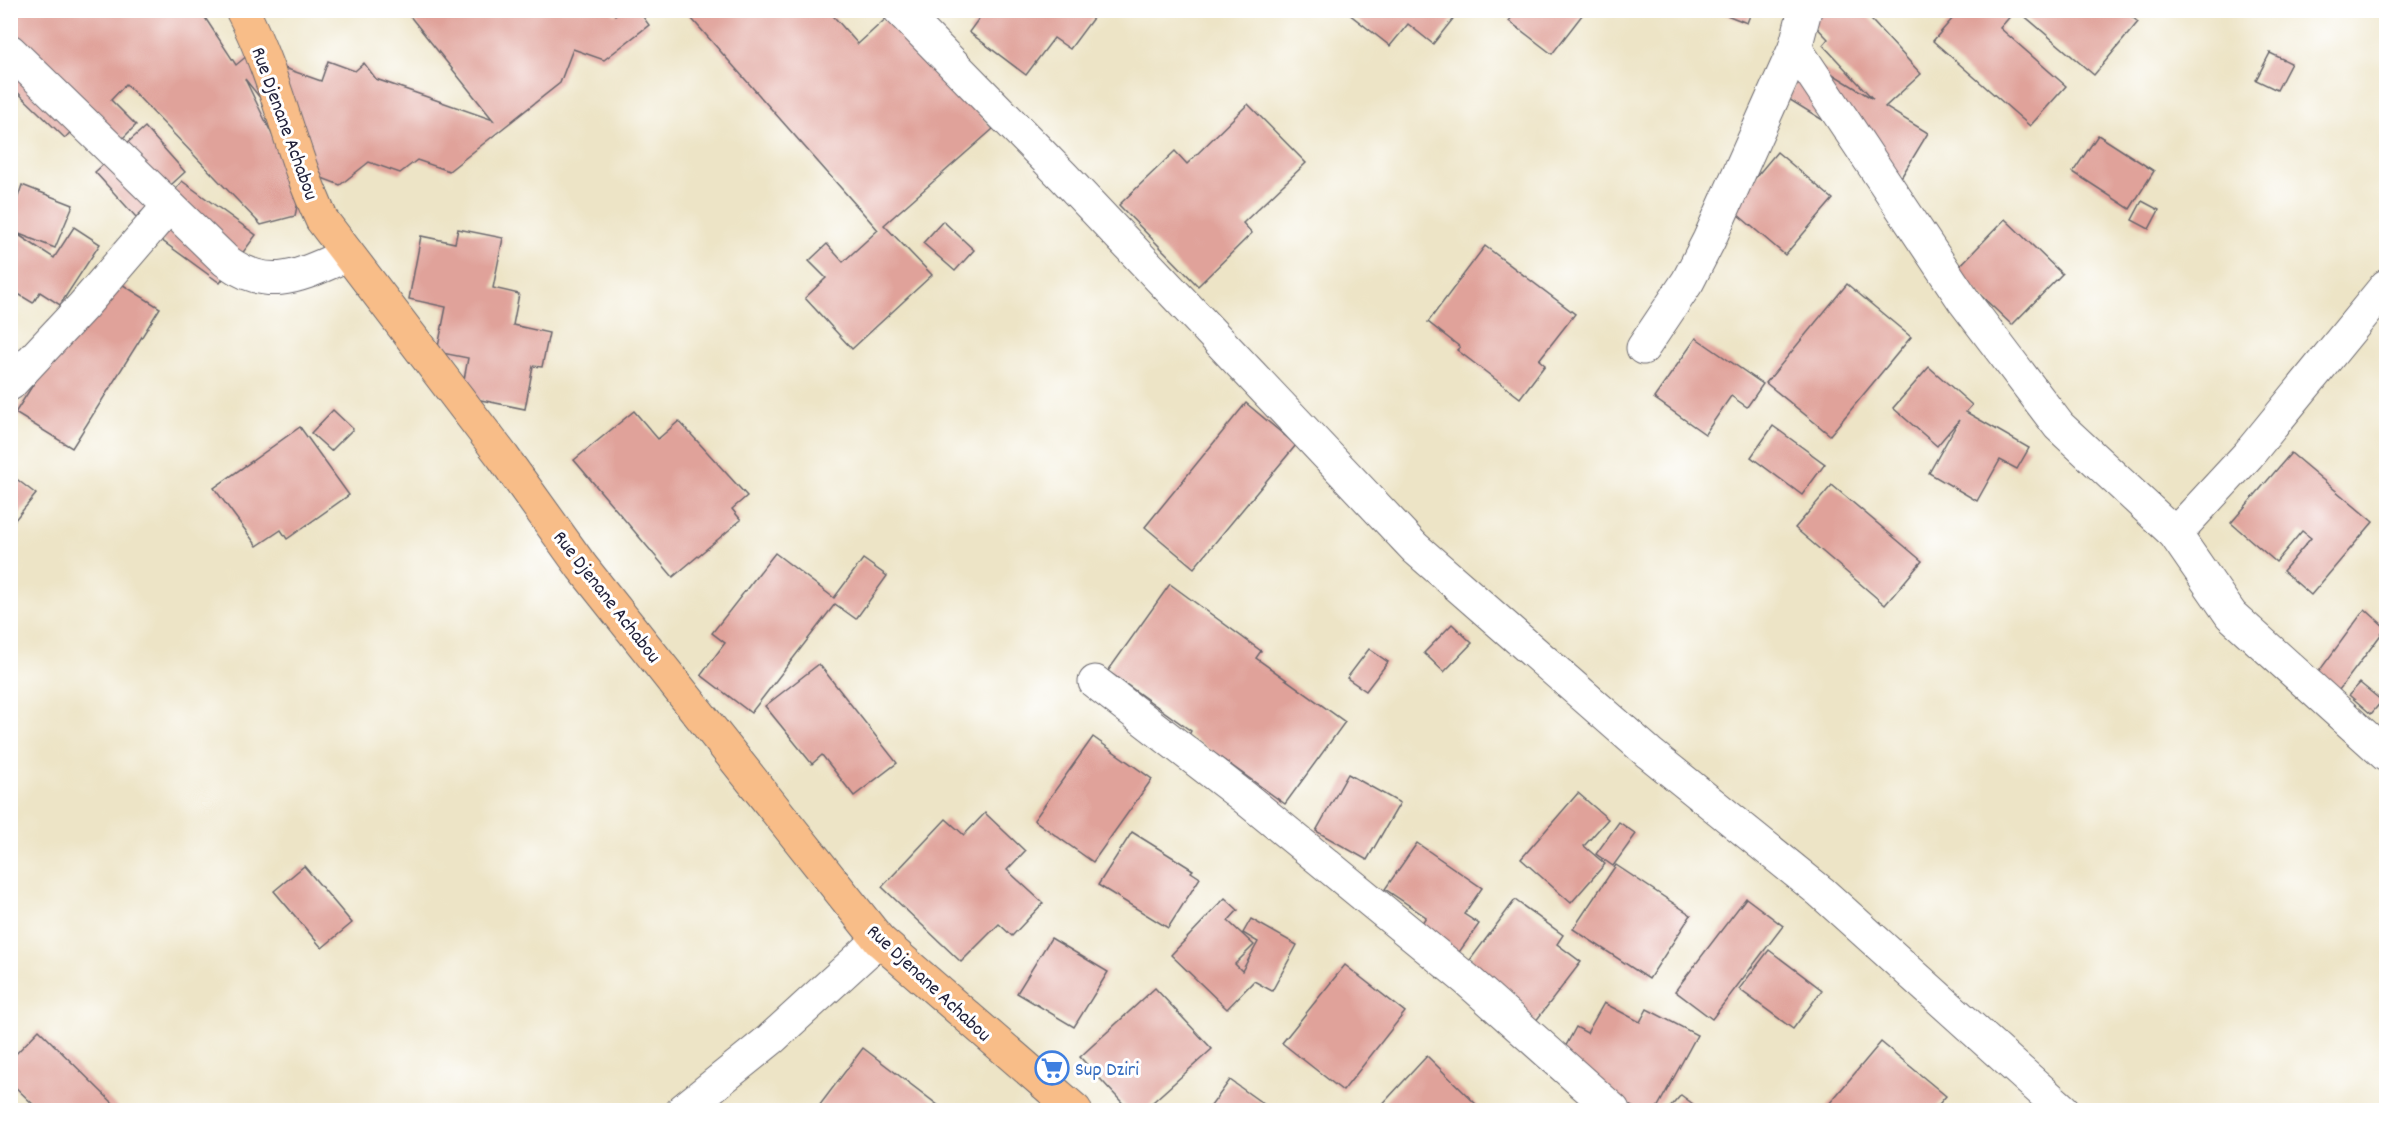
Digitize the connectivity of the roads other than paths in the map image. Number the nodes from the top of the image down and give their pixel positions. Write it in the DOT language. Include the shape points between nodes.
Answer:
graph roads {
  1 [pos="242,10"];
  2 [pos="900,10"];
  3 [pos="1805,10"];
  4 [pos="1795,48"];
  5 [pos="10,51"];
  6 [pos="170,206"];
  7 [pos="347,255"];
  8 [pos="2386,286"];
  9 [pos="1643,348"];
  10 [pos="10,384"];
  11 [pos="2175,534"];
  12 [pos="1095,682"];
  13 [pos="2386,754"];
  14 [pos="879,940"];
  15 [pos="683,1110"];
  16 [pos="1075,1110"];
  17 [pos="1613,1110"];
  18 [pos="2063,1110"];
  1 -- 7 [label="main road, Rue Djenane Achabou" via="270,79 303,180 322,220"];
  2 -- 18 [label="street" via="1415,548 1649,753 1821,892"];
  3 -- 4 [label="street"];
  4 -- 9 [label="street" via="1704,250"];
  4 -- 11 [label="street" via="1964,301 2059,426"];
  5 -- 6 [label="street"];
  6 -- 7 [label="street" via="226,261 243,273 260,278 290,279"];
  6 -- 10 [label="street"];
  7 -- 14 [label="main road, Rue Djenane Achabou" via="582,567"];
  8 -- 11 [label="street" via="2248,455"];
  11 -- 13 [label="street" via="2231,615"];
  12 -- 17 [label="street" via="1244,797 1456,971"];
  14 -- 15 [label="street" via="771,1039"];
  14 -- 16 [label="main road, Rue Djenane Achabou"];
}
